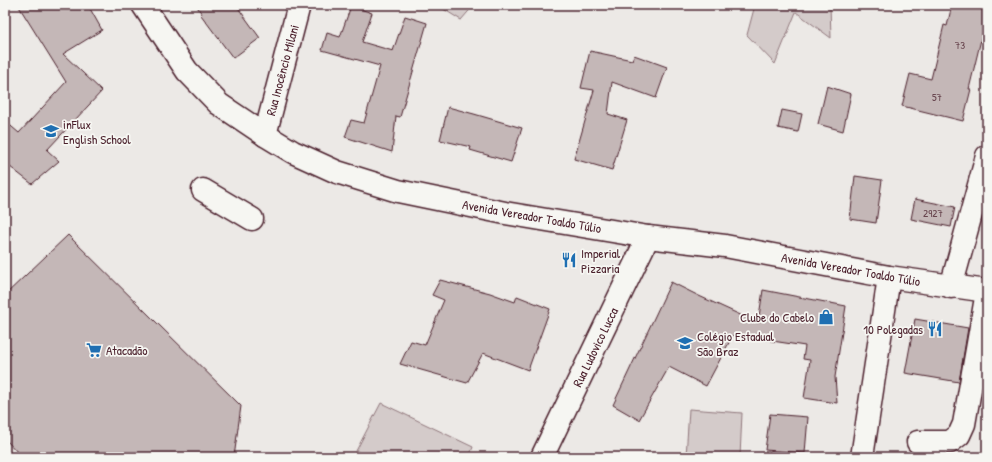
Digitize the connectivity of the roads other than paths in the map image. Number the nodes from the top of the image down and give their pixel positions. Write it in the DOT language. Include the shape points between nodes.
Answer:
graph roads {
  1 [pos="143,5"];
  2 [pos="299,5"];
  3 [pos="265,135"];
  4 [pos="987,156"];
  5 [pos="203,190"];
  6 [pos="252,219"];
  7 [pos="648,237"];
  8 [pos="889,277"];
  9 [pos="951,287"];
  10 [pos="987,292"];
  11 [pos="918,442"];
  12 [pos="542,457"];
  13 [pos="862,457"];
  1 -- 3 [label="main road, Avenida Vereador Toaldo Túlio" via="187,71 219,104"];
  2 -- 3 [label="main road, Rua Inocêncio Milani"];
  3 -- 7 [label="main road, Avenida Vereador Toaldo Túlio" via="293,152 337,172 398,191 505,213"];
  4 -- 9 [label="main road"];
  5 -- 6 [label="main road"];
  7 -- 8 [label="main road, Avenida Vereador Toaldo Túlio" via="725,246"];
  7 -- 12 [label="main road, Rua Ludovico Lucca"];
  8 -- 9 [label="main road, Avenida Vereador Toaldo Túlio"];
  8 -- 13 [label="main road"];
  9 -- 10 [label="main road, Avenida Vereador Toaldo Túlio"];
  10 -- 11 [label="main road" via="964,424 959,435 950,442"];
}
